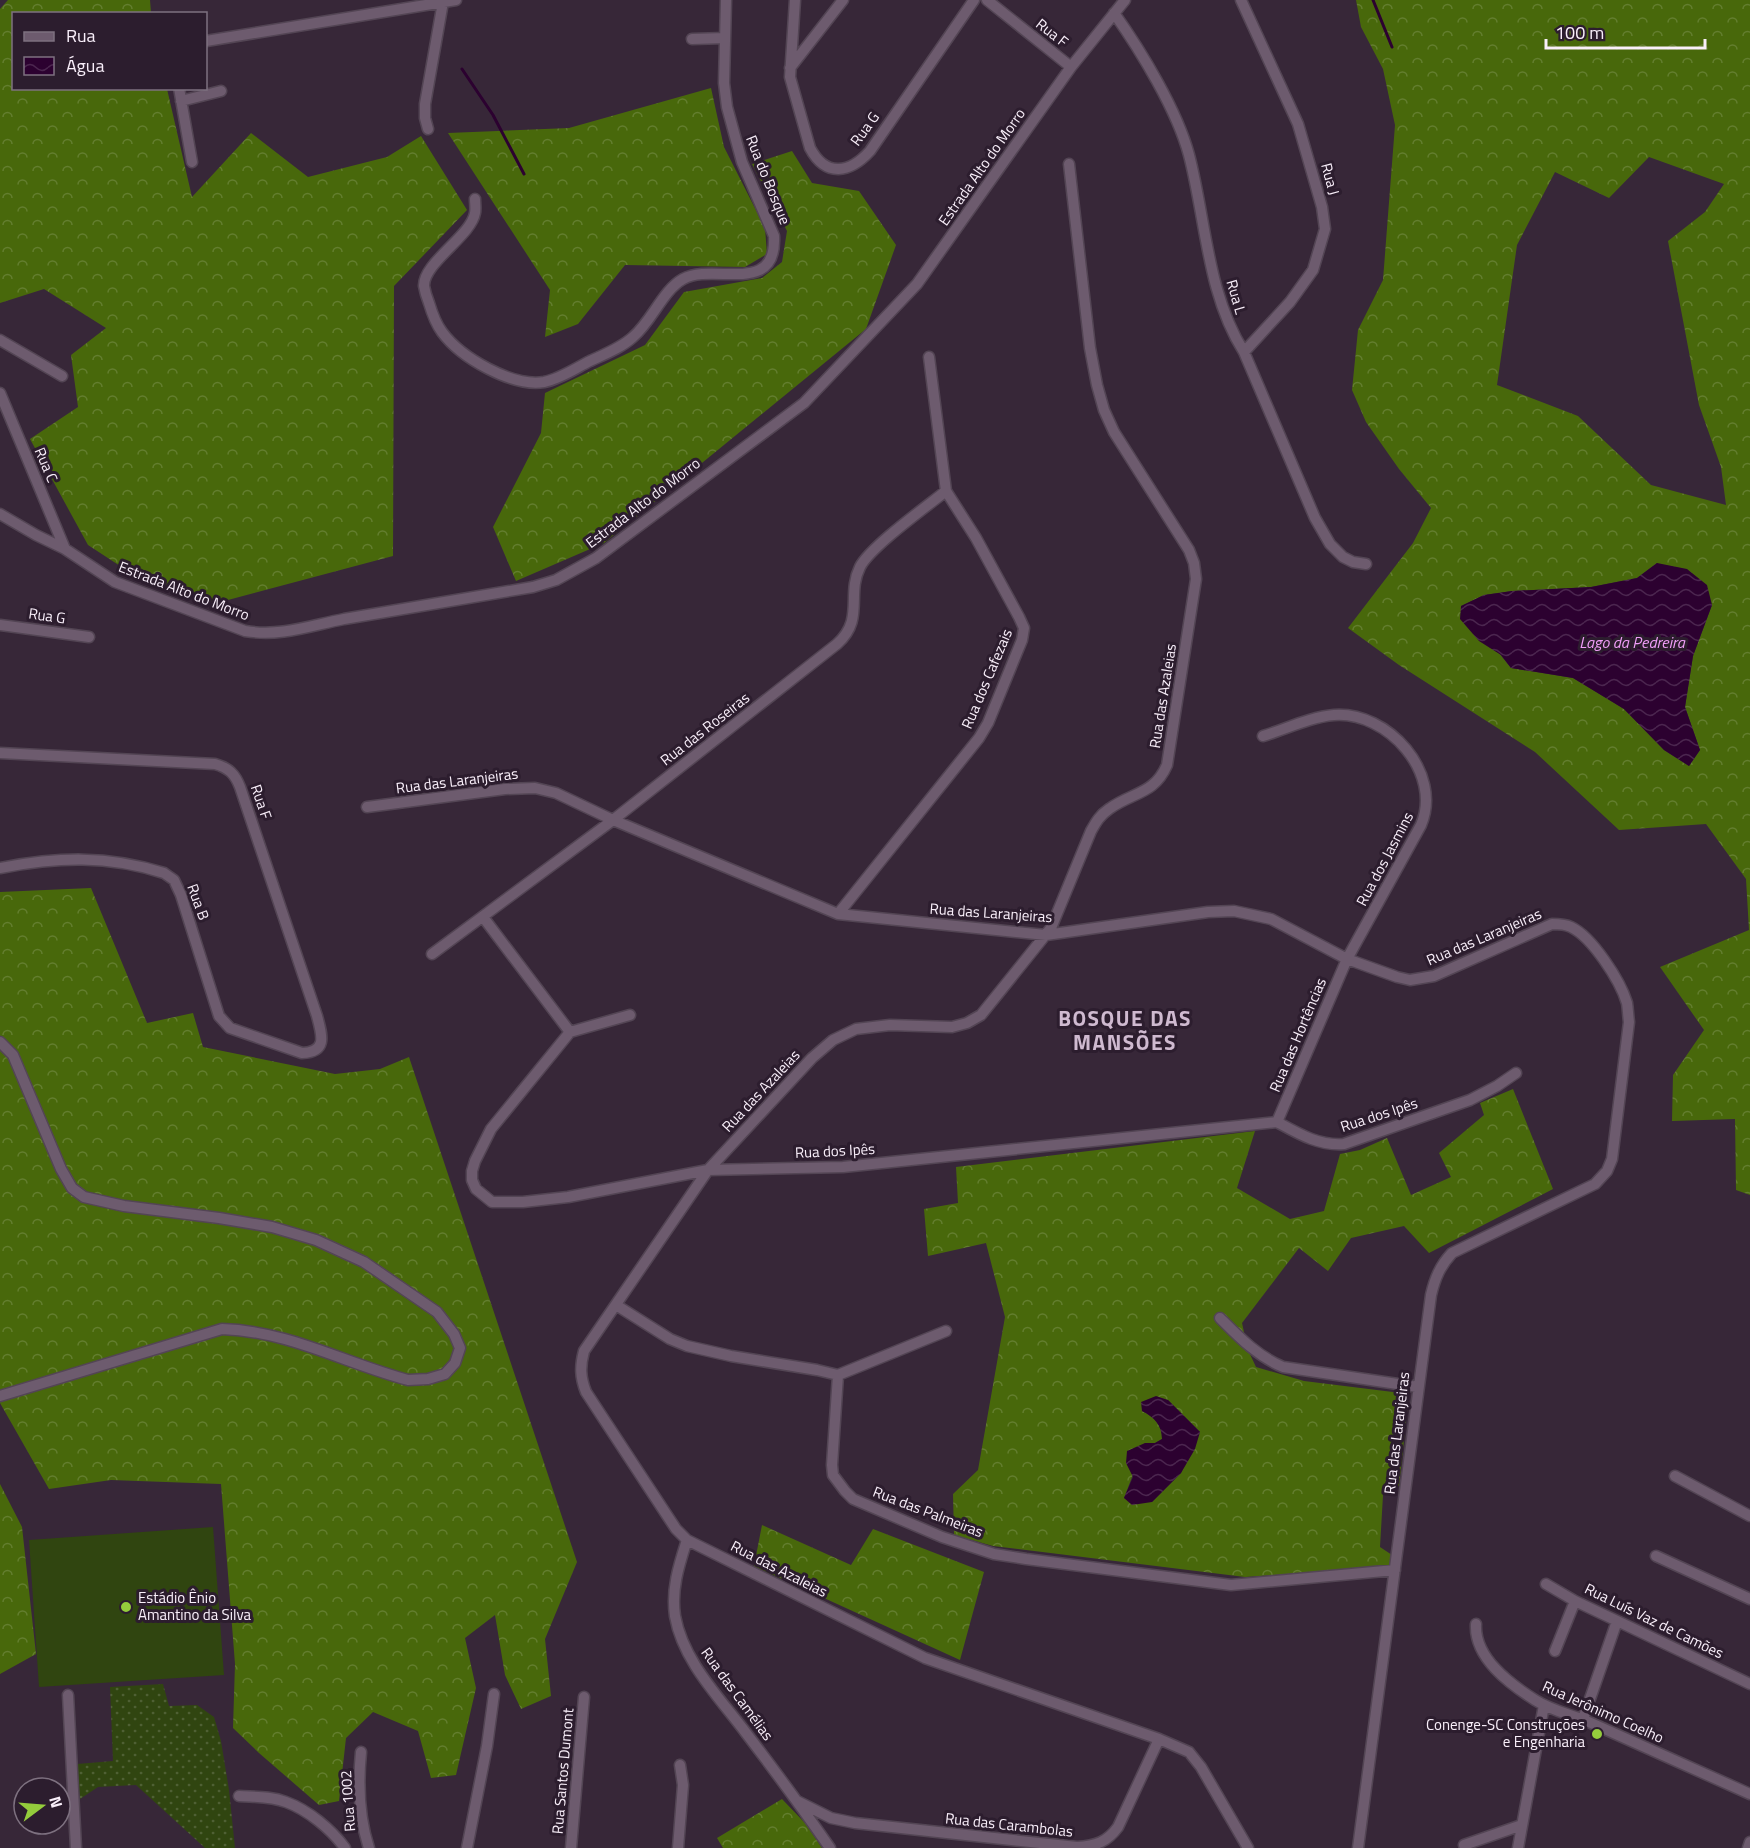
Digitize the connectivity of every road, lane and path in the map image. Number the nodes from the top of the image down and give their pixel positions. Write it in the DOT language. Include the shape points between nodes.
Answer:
graph roads {
  1 [pos="456,0"];
  2 [pos="726,0"];
  3 [pos="795,0"];
  4 [pos="843,0"];
  5 [pos="974,0"];
  6 [pos="987,0"];
  7 [pos="1125,0"];
  8 [pos="1241,0"];
  9 [pos="443,2"];
  10 [pos="1114,13"];
  11 [pos="725,38"];
  12 [pos="692,39"];
  13 [pos="207,41"];
  14 [pos="1071,67"];
  15 [pos="790,68"];
  16 [pos="179,90"];
  17 [pos="221,91"];
  18 [pos="181,100"];
  19 [pos="428,129"];
  20 [pos="192,162"];
  21 [pos="1069,164"];
  22 [pos="475,199"];
  23 [pos="0,340"];
  24 [pos="1244,352"];
  25 [pos="929,357"];
  26 [pos="62,376"];
  27 [pos="0,393"];
  28 [pos="946,491"];
  29 [pos="0,514"];
  30 [pos="65,549"];
  31 [pos="1366,564"];
  32 [pos="0,625"];
  33 [pos="89,637"];
  34 [pos="1263,736"];
  35 [pos="0,753"];
  36 [pos="367,807"];
  37 [pos="614,820"];
  38 [pos="0,868"];
  39 [pos="838,914"];
  40 [pos="483,917"];
  41 [pos="1046,934"];
  42 [pos="432,954"];
  43 [pos="1347,959"];
  44 [pos="630,1015"];
  45 [pos="570,1032"];
  46 [pos="0,1042"];
  47 [pos="302,1053"];
  48 [pos="1516,1073"];
  49 [pos="1277,1122"];
  50 [pos="708,1170"];
  51 [pos="616,1305"];
  52 [pos="1220,1318"];
  53 [pos="946,1331"];
  54 [pos="838,1375"];
  55 [pos="1418,1387"];
  56 [pos="0,1396"];
  57 [pos="1675,1476"];
  58 [pos="1750,1516"];
  59 [pos="687,1539"];
  60 [pos="1656,1556"];
  61 [pos="1395,1570"];
  62 [pos="1546,1584"];
  63 [pos="1750,1599"];
  64 [pos="1575,1601"];
  65 [pos="1617,1621"];
  66 [pos="1476,1624"];
  67 [pos="1555,1651"];
  68 [pos="1750,1684"];
  69 [pos="494,1694"];
  70 [pos="68,1695"];
  71 [pos="584,1697"];
  72 [pos="1544,1706"];
  73 [pos="1583,1719"];
  74 [pos="1160,1740"];
  75 [pos="361,1752"];
  76 [pos="680,1765"];
  77 [pos="1750,1794"];
  78 [pos="239,1796"];
  79 [pos="797,1801"];
  80 [pos="1522,1825"];
  81 [pos="1750,1842"];
  82 [pos="1464,1845"];
  83 [pos="76,1848"];
  84 [pos="345,1848"];
  85 [pos="369,1848"];
  86 [pos="467,1848"];
  87 [pos="571,1848"];
  88 [pos="678,1848"];
  89 [pos="830,1848"];
  90 [pos="1248,1848"];
  91 [pos="1358,1848"];
  92 [pos="1518,1848"];
  93 [pos="1748,1848"];
  1 -- 9 [label="street"];
  2 -- 11 [label="street, Rua do Bosque"];
  3 -- 15 [label="street, Rua G"];
  4 -- 15 [label="street"];
  5 -- 15 [label="street, Rua G" via="870,151 852,166 831,168 815,156"];
  6 -- 14 [label="street, Rua F"];
  7 -- 10 [label="street, Estrada Alto do Morro"];
  8 -- 24 [label="street, Rua J" via="1298,124 1325,229 1313,270 1290,302"];
  9 -- 13 [label="street"];
  9 -- 19 [label="street" via="425,105"];
  10 -- 14 [label="street, Estrada Alto do Morro"];
  10 -- 24 [label="street, Rua L" via="1151,71 1183,138 1220,300 1230,331"];
  11 -- 12 [label="street"];
  11 -- 22 [label="street, Rua do Bosque" via="724,90 732,131 774,236 775,247 764,267 741,275 693,274 672,288 641,330 621,346 548,381 524,381 485,366 451,344 427,297 424,284 428,273 471,223 476,212"];
  14 -- 30 [label="street, Estrada Alto do Morro" via="917,284 804,403 596,558 556,580 261,634 238,629 115,582"];
  16 -- 18 [label="street"];
  17 -- 18 [label="street"];
  18 -- 20 [label="street"];
  21 -- 41 [label="street, Rua das Azaleias" via="1090,348 1104,410 1189,550 1196,579 1167,765 1155,785 1099,818"];
  23 -- 26 [label="street"];
  24 -- 31 [label="street, Rua L" via="1315,518 1343,557"];
  25 -- 28 [label="street, Rua dos Cafezais"];
  27 -- 30 [label="street, Rua C"];
  28 -- 37 [label="street, Rua das Roseiras" via="866,558 857,576 853,618 846,636"];
  28 -- 39 [label="street, Rua dos Cafezais" via="1019,616 1024,628 1022,640 979,738"];
  29 -- 30 [label="street, Estrada Alto do Morro"];
  32 -- 33 [label="street, Rua G"];
  34 -- 43 [label="street, Rua dos Jasmins" via="1313,719 1333,715 1356,717 1389,731 1422,776 1428,801 1426,813"];
  35 -- 47 [label="street, Rua F" via="226,767 236,777 322,1036 319,1048"];
  36 -- 37 [label="street, Rua das Laranjeiras" via="535,788 556,793"];
  37 -- 39 [label="street, Rua das Laranjeiras"];
  37 -- 40 [label="street, Rua das Roseiras"];
  38 -- 47 [label="street, Rua B" via="68,858 94,859 164,873 174,880 181,895 219,1016 230,1028"];
  39 -- 41 [label="street, Rua das Laranjeiras"];
  40 -- 42 [label="street, Rua das Roseiras"];
  40 -- 45 [label="street"];
  41 -- 43 [label="street, Rua das Laranjeiras" via="1234,911 1271,919"];
  41 -- 50 [label="street, Rua das Azaleias" via="991,1005 967,1023 952,1028 890,1025 856,1029 833,1040"];
  43 -- 49 [label="street, Rua das Hortências"];
  43 -- 55 [label="street, Rua das Laranjeiras" via="1397,977 1421,979 1552,924 1562,924 1592,944 1621,987 1628,1005 1621,1092 1607,1171 1595,1184 1452,1252 1434,1279"];
  44 -- 45 [label="street"];
  45 -- 50 [label="street, Rua dos Ipês" via="491,1129 472,1171 476,1190 492,1202 523,1202"];
  46 -- 56 [label="street" via="13,1055 61,1170 72,1188 84,1197 272,1227 316,1240 364,1262 437,1312 460,1348 446,1374 408,1380 291,1339 222,1329"];
  48 -- 49 [label="street, Rua dos Ipês" via="1470,1100 1344,1144 1320,1143"];
  49 -- 50 [label="street, Rua dos Ipês" via="843,1167"];
  50 -- 51 [label="street, Rua das Azaleias"];
  51 -- 54 [label="street" via="687,1346"];
  51 -- 59 [label="street, Rua das Azaleias" via="584,1351 581,1380 663,1510"];
  52 -- 55 [label="street" via="1249,1347 1283,1367"];
  53 -- 54 [label="street"];
  54 -- 61 [label="street, Rua das Palmeiras" via="832,1465 837,1482 853,1499 942,1537 994,1554 1231,1584"];
  55 -- 61 [label="street, Rua das Laranjeiras"];
  57 -- 58 [label="street"];
  59 -- 74 [label="street, Rua das Azaleias" via="925,1658"];
  59 -- 79 [label="street, Rua das Camélias" via="674,1591 675,1615 683,1644"];
  60 -- 63 [label="street"];
  61 -- 91 [label="street, Rua das Laranjeiras"];
  62 -- 64 [label="street, Rua Luís Vaz de Camões"];
  64 -- 65 [label="street, Rua Luís Vaz de Camões"];
  64 -- 67 [label="street"];
  65 -- 68 [label="street, Rua Luís Vaz de Camões"];
  65 -- 73 [label="street"];
  66 -- 72 [label="street, Rua Jerônimo Coelho" via="1485,1657"];
  69 -- 86 [label="street"];
  70 -- 83 [label="street"];
  71 -- 87 [label="street, Rua Santos Dumont"];
  72 -- 73 [label="street, Rua Jerônimo Coelho"];
  72 -- 80 [label="street"];
  73 -- 77 [label="street, Rua Jerônimo Coelho"];
  74 -- 79 [label="street, Rua das Carambolas" via="1118,1827 1103,1843 1092,1846 880,1827 831,1818"];
  74 -- 90 [label="street, Rua das Azaleias" via="1189,1752"];
  75 -- 85 [label="street, Rua 1002" via="362,1815"];
  76 -- 88 [label="street" via="683,1785"];
  78 -- 84 [label="street" via="286,1802 328,1828"];
  79 -- 89 [label="street, Rua das Camélias"];
  80 -- 82 [label="street"];
  80 -- 92 [label="street"];
  81 -- 93 [label="street"];
}
